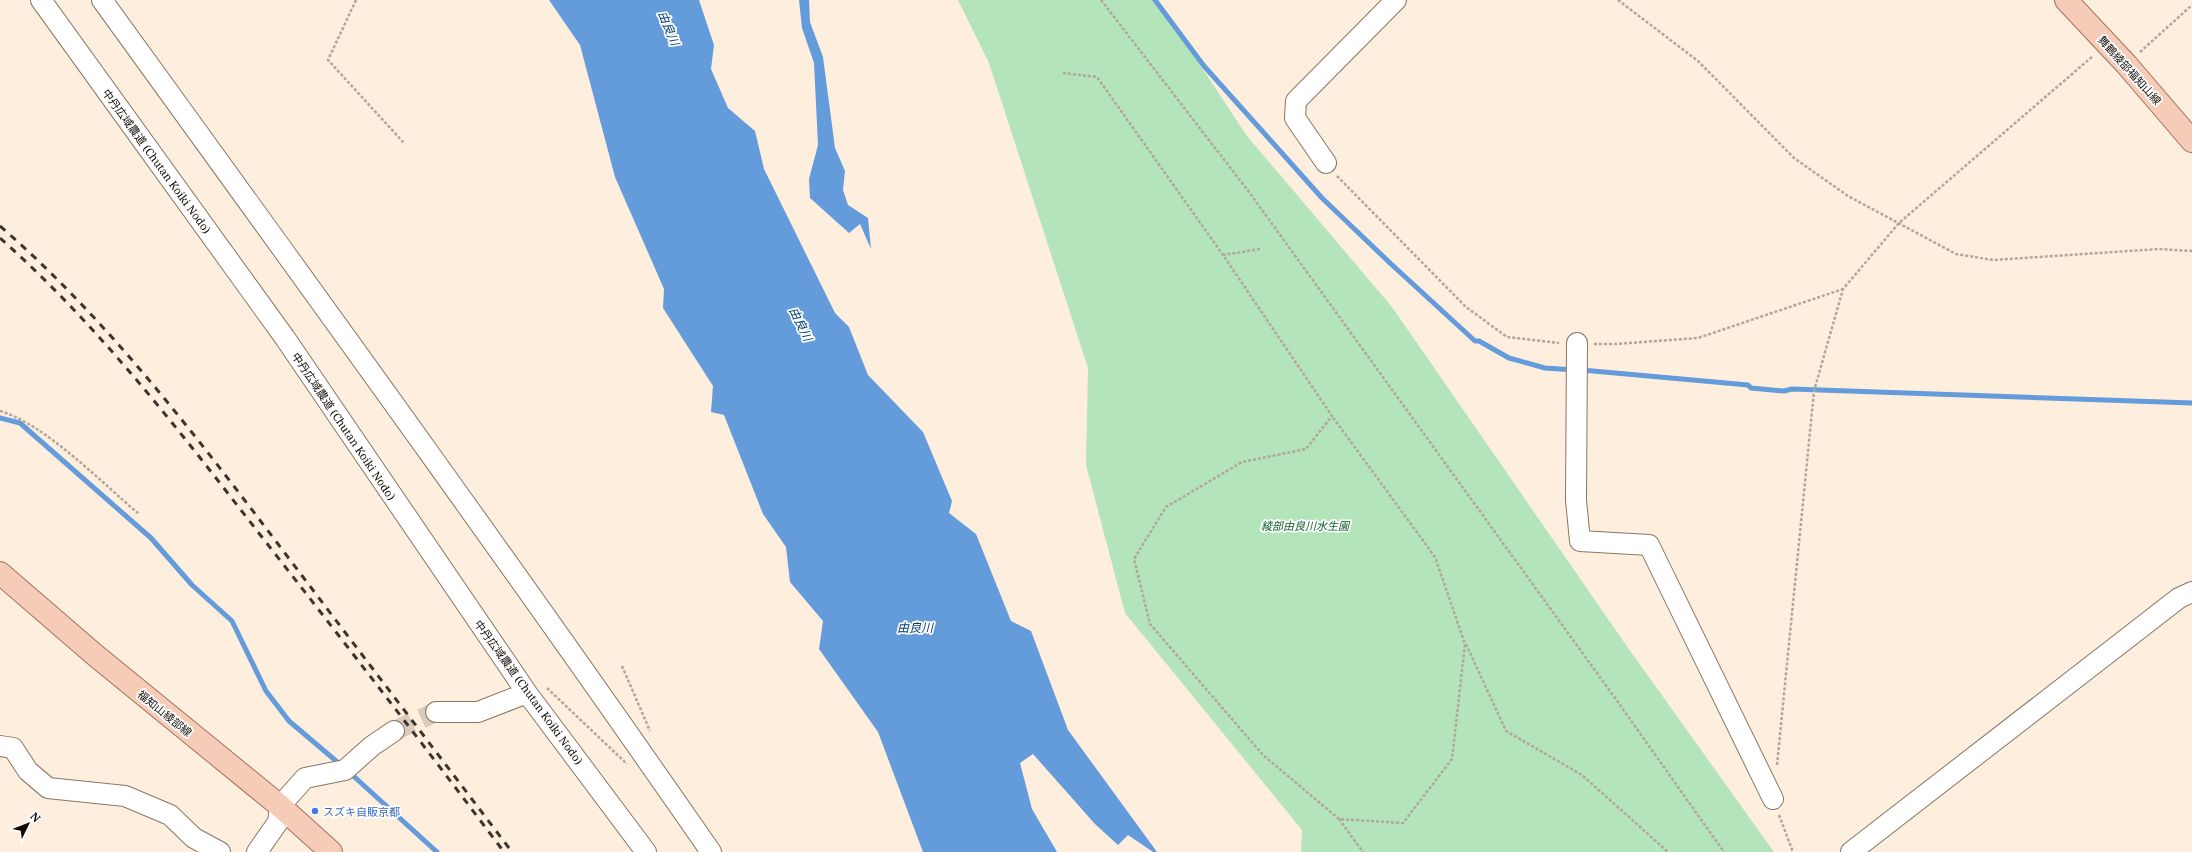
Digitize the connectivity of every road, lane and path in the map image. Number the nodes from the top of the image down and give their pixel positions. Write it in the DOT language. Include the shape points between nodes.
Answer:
graph roads {
  1 [pos="41,0"];
  2 [pos="102,0"];
  3 [pos="356,0"];
  4 [pos="1101,0"];
  5 [pos="1396,0"];
  6 [pos="1618,0"];
  7 [pos="2066,0"];
  8 [pos="2192,5"];
  9 [pos="2106,43"];
  10 [pos="2126,64"];
  11 [pos="1063,72"];
  12 [pos="2192,141"];
  13 [pos="404,143"];
  14 [pos="1326,164"];
  15 [pos="1900,222"];
  16 [pos="1260,249"];
  17 [pos="2192,251"];
  18 [pos="1224,255"];
  19 [pos="1843,289"];
  20 [pos="1577,343"];
  21 [pos="0,411"];
  22 [pos="1332,416"];
  23 [pos="139,514"];
  24 [pos="0,573"];
  25 [pos="2192,592"];
  26 [pos="1466,644"];
  27 [pos="527,693"];
  28 [pos="436,712"];
  29 [pos="394,732"];
  30 [pos="0,746"];
  31 [pos="1776,768"];
  32 [pos="1773,799"];
  33 [pos="280,806"];
  34 [pos="1339,819"];
  35 [pos="220,852"];
  36 [pos="257,852"];
  37 [pos="332,852"];
  38 [pos="646,852"];
  39 [pos="711,852"];
  40 [pos="1362,852"];
  41 [pos="1668,852"];
  42 [pos="1724,852"];
  43 [pos="1793,852"];
  44 [pos="1852,852"];
  1 -- 27 [label="street, 中丹広域農道 (Chutan Koiki Nodo)" via="285,338"];
  2 -- 39 [label="street" via="394,404"];
  3 -- 13 [label="path" via="328,60"];
  4 -- 42 [label="path" via="1254,199"];
  5 -- 14 [label="street" via="1296,101 1295,118"];
  6 -- 15 [label="path" via="1698,61 1794,158 1848,196"];
  7 -- 9 [label="main road, 舞鶴綾部福知山線"];
  8 -- 10 [label="path"];
  9 -- 10 [label="main road, 舞鶴綾部福知山線"];
  9 -- 15 [label="path" via="2083,66"];
  10 -- 12 [label="main road, 舞鶴綾部福知山線"];
  11 -- 18 [label="path" via="1097,78"];
  14 -- 20 [label="path" via="1466,307 1506,337"];
  15 -- 17 [label="path" via="1956,254 1993,260 2159,249"];
  15 -- 19 [label="path"];
  16 -- 18 [label="path"];
  18 -- 22 [label="path"];
  19 -- 20 [label="path" via="1698,338 1615,344"];
  19 -- 31 [label="path" via="1814,390"];
  20 -- 32 [label="street" via="1576,500 1580,541 1649,545"];
  21 -- 23 [label="path" via="46,435"];
  22 -- 26 [label="path" via="1435,557"];
  22 -- 34 [label="path" via="1306,449 1242,462 1166,507 1134,559 1150,624 1263,755"];
  24 -- 33 [label="main road, 福知山綾部線" via="101,660"];
  25 -- 44 [label="street" via="2179,598"];
  26 -- 34 [label="path" via="1452,759 1403,823"];
  26 -- 41 [label="path" via="1506,731 1582,775"];
  27 -- 28 [label="street" via="478,712"];
  27 -- 38 [label="street, 中丹広域農道 (Chutan Koiki Nodo)"];
  29 -- 33 [label="street" via="372,746 346,770 305,778"];
  30 -- 35 [label="street" via="13,748 28,771 48,788 125,796 170,815 194,838"];
  32 -- 43 [label="path"];
  33 -- 36 [label="street" via="278,822"];
  33 -- 37 [label="main road, 福知山綾部線"];
  34 -- 40 [label="path"];
}
